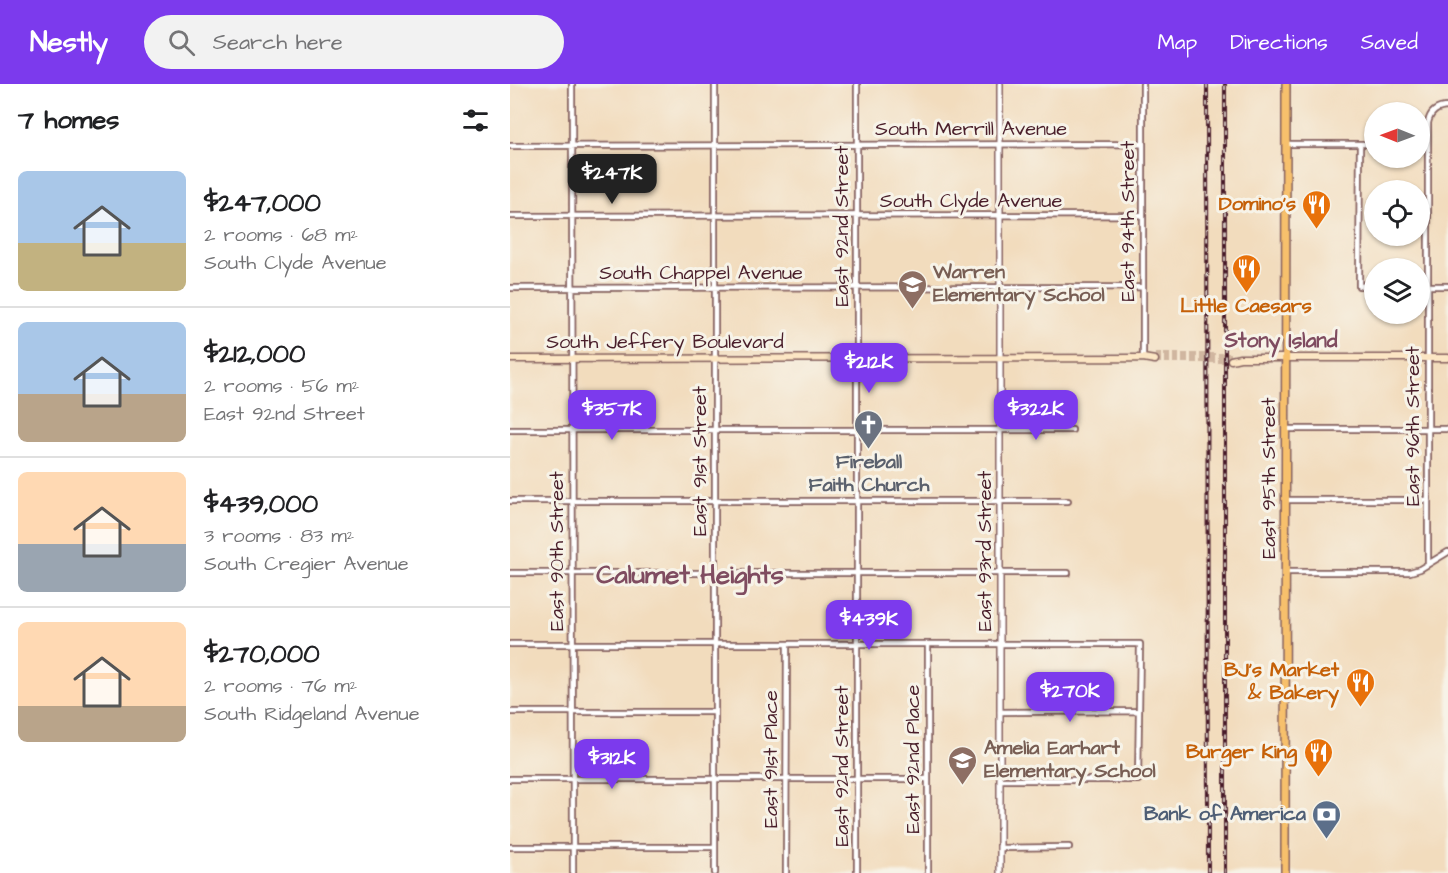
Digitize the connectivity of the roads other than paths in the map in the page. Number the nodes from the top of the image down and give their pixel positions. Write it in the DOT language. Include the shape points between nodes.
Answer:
graph roads {
  1 [pos="572,84"];
  2 [pos="715,84"];
  3 [pos="857,84"];
  4 [pos="1000,84"];
  5 [pos="1143,84"];
  6 [pos="1286,84"];
  7 [pos="1448,107"];
  8 [pos="1430,117"];
  9 [pos="1000,144"];
  10 [pos="1143,144"];
  11 [pos="1286,144"];
  12 [pos="1360,144"];
  13 [pos="1364,144"];
  14 [pos="715,145"];
  15 [pos="857,145"];
  16 [pos="510,146"];
  17 [pos="572,146"];
  18 [pos="1428,168"];
  19 [pos="1143,215"];
  20 [pos="510,216"];
  21 [pos="572,216"];
  22 [pos="715,216"];
  23 [pos="857,216"];
  24 [pos="1000,216"];
  25 [pos="1428,258"];
  26 [pos="1364,286"];
  27 [pos="1430,286"];
  28 [pos="1448,286"];
  29 [pos="857,287"];
  30 [pos="1000,287"];
  31 [pos="1143,287"];
  32 [pos="510,288"];
  33 [pos="572,288"];
  34 [pos="715,288"];
  35 [pos="1428,324"];
  36 [pos="857,358"];
  37 [pos="1000,358"];
  38 [pos="1143,358"];
  39 [pos="1155,358"];
  40 [pos="1231,358"];
  41 [pos="1286,358"];
  42 [pos="1428,358"];
  43 [pos="1448,358"];
  44 [pos="510,359"];
  45 [pos="572,359"];
  46 [pos="715,359"];
  47 [pos="857,429"];
  48 [pos="1286,429"];
  49 [pos="1428,429"];
  50 [pos="1448,429"];
  51 [pos="510,430"];
  52 [pos="572,430"];
  53 [pos="715,430"];
  54 [pos="1000,430"];
  55 [pos="1072,430"];
  56 [pos="1286,500"];
  57 [pos="1428,500"];
  58 [pos="510,501"];
  59 [pos="572,501"];
  60 [pos="715,501"];
  61 [pos="857,501"];
  62 [pos="1000,501"];
  63 [pos="1068,501"];
  64 [pos="1448,552"];
  65 [pos="1428,564"];
  66 [pos="1286,572"];
  67 [pos="510,573"];
  68 [pos="572,573"];
  69 [pos="715,573"];
  70 [pos="857,573"];
  71 [pos="1000,573"];
  72 [pos="1068,573"];
  73 [pos="510,644"];
  74 [pos="572,644"];
  75 [pos="715,644"];
  76 [pos="787,644"];
  77 [pos="857,644"];
  78 [pos="928,644"];
  79 [pos="1000,644"];
  80 [pos="1139,711"];
  81 [pos="510,712"];
  82 [pos="572,712"];
  83 [pos="715,712"];
  84 [pos="1000,712"];
  85 [pos="510,779"];
  86 [pos="572,779"];
  87 [pos="715,779"];
  88 [pos="786,779"];
  89 [pos="857,779"];
  90 [pos="928,779"];
  91 [pos="1000,780"];
  92 [pos="510,847"];
  93 [pos="573,847"];
  94 [pos="1069,847"];
  95 [pos="715,848"];
  96 [pos="1000,848"];
  97 [pos="573,873"];
  98 [pos="715,873"];
  99 [pos="786,873"];
  100 [pos="857,873"];
  101 [pos="928,873"];
  102 [pos="1000,873"];
  103 [pos="1285,873"];
  1 -- 17 [label="street, East 90th Street"];
  2 -- 14 [label="street, East 91st Street"];
  3 -- 15 [label="street, East 92nd Street"];
  4 -- 9 [label="street, East 93rd Street"];
  5 -- 10 [label="street, East 94th Street"];
  6 -- 11 [label="main road, East 95th Street"];
  7 -- 8 [label="street, East 96th Street" via="1436,110"];
  9 -- 10 [label="street, South Merrill Avenue"];
  9 -- 15 [label="street, South Merrill Avenue"];
  9 -- 24 [label="street, East 93rd Street"];
  10 -- 19 [label="street, East 94th Street"];
  11 -- 12 [label="street"];
  11 -- 41 [label="main road, East 95th Street"];
  12 -- 13 [label="street"];
  12 -- 26 [label="street" via="1359,286"];
  14 -- 15 [label="street, South Merrill Avenue"];
  14 -- 17 [label="street, South Merrill Avenue"];
  14 -- 22 [label="street, East 91st Street"];
  15 -- 23 [label="street, East 92nd Street"];
  16 -- 17 [label="street, South Merrill Avenue"];
  17 -- 21 [label="street, East 90th Street"];
  18 -- 25 [label="street, East 96th Street"];
  19 -- 24 [label="street, South Clyde Avenue"];
  19 -- 31 [label="street, East 94th Street"];
  20 -- 21 [label="street, South Clyde Avenue"];
  21 -- 22 [label="street, South Clyde Avenue"];
  21 -- 33 [label="street, East 90th Street"];
  22 -- 23 [label="street, South Clyde Avenue"];
  22 -- 34 [label="street, East 91st Street"];
  23 -- 24 [label="street, South Clyde Avenue"];
  23 -- 29 [label="street, East 92nd Street"];
  24 -- 30 [label="street, East 93rd Street"];
  27 -- 28 [label="street"];
  29 -- 30 [label="street, South Chappel Avenue"];
  29 -- 34 [label="street, South Chappel Avenue"];
  29 -- 36 [label="street, East 92nd Street"];
  30 -- 31 [label="street, South Chappel Avenue"];
  30 -- 37 [label="street, East 93rd Street"];
  31 -- 38 [label="street, East 94th Street"];
  32 -- 33 [label="street, South Chappel Avenue"];
  33 -- 34 [label="street, South Chappel Avenue"];
  33 -- 45 [label="street, East 90th Street"];
  34 -- 46 [label="street, East 91st Street"];
  35 -- 42 [label="street, East 96th Street"];
  36 -- 37 [label="main road, South Jeffery Boulevard"];
  36 -- 46 [label="main road, South Jeffery Boulevard"];
  36 -- 47 [label="street, East 92nd Street"];
  37 -- 38 [label="main road, South Jeffery Boulevard"];
  37 -- 54 [label="street, East 93rd Street"];
  38 -- 39 [label="main road, South Jeffery Boulevard"];
  40 -- 41 [label="main road"];
  41 -- 42 [label="main road"];
  41 -- 48 [label="main road, East 95th Street"];
  42 -- 43 [label="main road"];
  42 -- 49 [label="street, East 96th Street"];
  44 -- 45 [label="main road, South Jeffery Boulevard"];
  45 -- 46 [label="main road, South Jeffery Boulevard"];
  45 -- 52 [label="street, East 90th Street"];
  46 -- 53 [label="street, East 91st Street"];
  47 -- 53 [label="street"];
  47 -- 54 [label="street"];
  47 -- 61 [label="street, East 92nd Street"];
  48 -- 49 [label="street"];
  48 -- 56 [label="main road, East 95th Street"];
  49 -- 50 [label="street"];
  49 -- 57 [label="street, East 96th Street"];
  51 -- 52 [label="street"];
  52 -- 53 [label="street"];
  52 -- 59 [label="street, East 90th Street"];
  53 -- 60 [label="street, East 91st Street"];
  54 -- 55 [label="street"];
  54 -- 62 [label="street, East 93rd Street"];
  56 -- 57 [label="street"];
  56 -- 66 [label="main road, East 95th Street"];
  57 -- 65 [label="street, East 96th Street"];
  58 -- 59 [label="street"];
  59 -- 60 [label="street"];
  59 -- 68 [label="street, East 90th Street"];
  60 -- 61 [label="street"];
  60 -- 69 [label="street, East 91st Street"];
  61 -- 62 [label="street"];
  61 -- 70 [label="street, East 92nd Street"];
  62 -- 63 [label="street"];
  62 -- 71 [label="street, East 93rd Street"];
  64 -- 65 [label="street"];
  65 -- 66 [label="street" via="1410,572"];
  66 -- 103 [label="main road, East 95th Street"];
  67 -- 68 [label="street"];
  68 -- 69 [label="street"];
  68 -- 74 [label="street, East 90th Street"];
  69 -- 70 [label="street"];
  69 -- 75 [label="street, East 91st Street"];
  70 -- 71 [label="street"];
  70 -- 77 [label="street, East 92nd Street"];
  71 -- 72 [label="street"];
  71 -- 79 [label="street, East 93rd Street"];
  73 -- 74 [label="street"];
  74 -- 75 [label="street"];
  74 -- 82 [label="street, East 90th Street"];
  75 -- 76 [label="street"];
  75 -- 83 [label="street, East 91st Street"];
  76 -- 77 [label="street"];
  76 -- 88 [label="street, East 91st Place"];
  77 -- 78 [label="street"];
  77 -- 89 [label="street, East 92nd Street"];
  78 -- 79 [label="street"];
  78 -- 90 [label="street, East 92nd Place"];
  79 -- 80 [label="street" via="1140,644"];
  79 -- 84 [label="street, East 93rd Street"];
  80 -- 84 [label="street"];
  80 -- 91 [label="street" via="1138,780"];
  81 -- 82 [label="street"];
  82 -- 83 [label="street"];
  82 -- 86 [label="street, East 90th Street"];
  83 -- 87 [label="street, East 91st Street"];
  84 -- 91 [label="street, East 93rd Street"];
  85 -- 86 [label="street"];
  86 -- 87 [label="street"];
  86 -- 93 [label="street, East 90th Street"];
  87 -- 88 [label="street"];
  87 -- 95 [label="street, East 91st Street"];
  88 -- 89 [label="street"];
  88 -- 99 [label="street, East 91st Place"];
  89 -- 90 [label="street"];
  89 -- 100 [label="street, East 92nd Street"];
  90 -- 101 [label="street, East 92nd Place"];
  91 -- 96 [label="street, East 93rd Street"];
  92 -- 93 [label="street"];
  93 -- 95 [label="street"];
  93 -- 97 [label="street, East 90th Street"];
  94 -- 96 [label="street"];
  95 -- 98 [label="street, East 91st Street"];
  96 -- 102 [label="street, East 93rd Street"];
}
